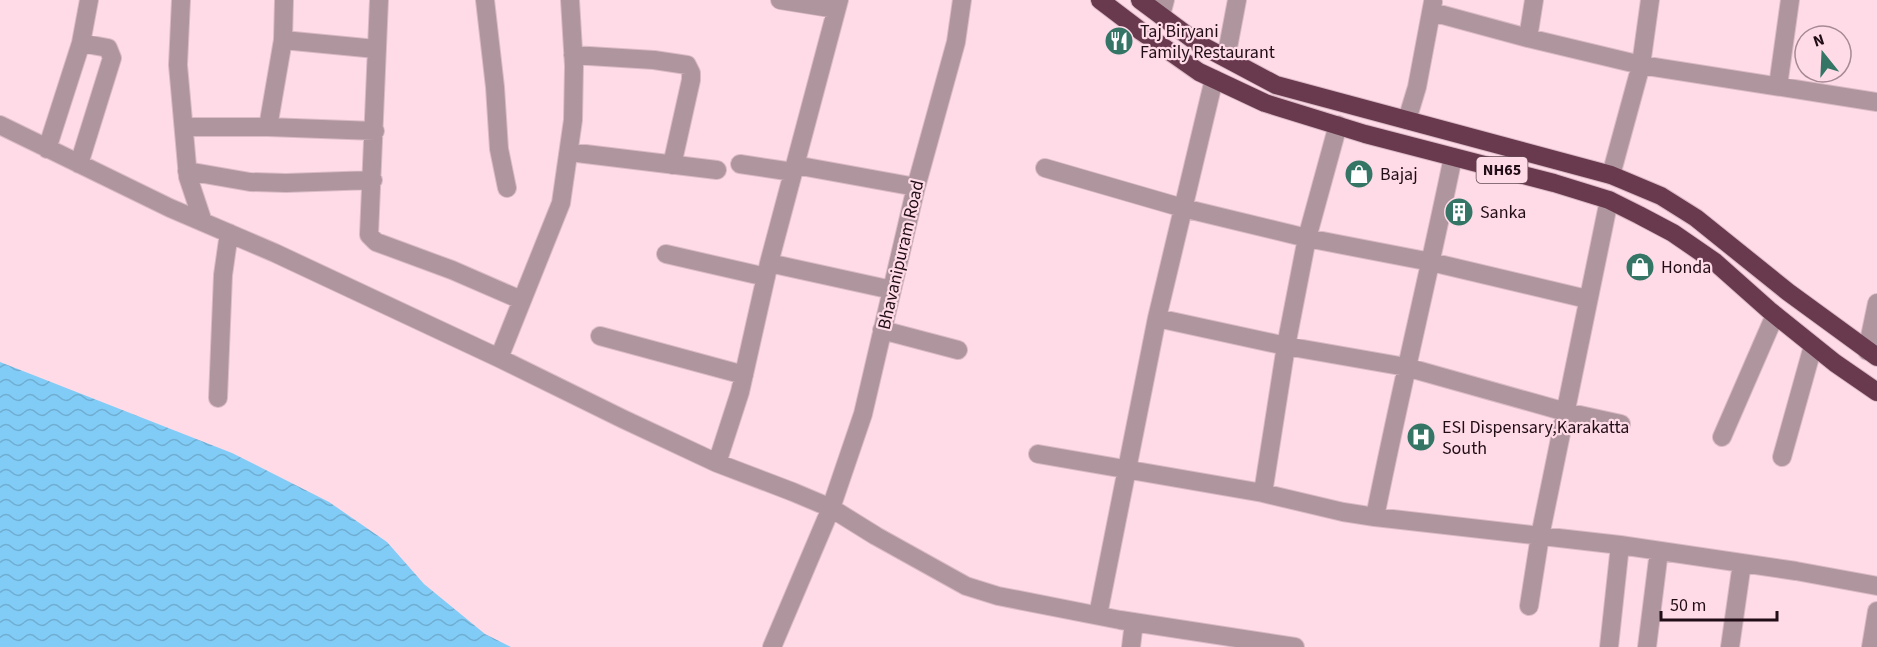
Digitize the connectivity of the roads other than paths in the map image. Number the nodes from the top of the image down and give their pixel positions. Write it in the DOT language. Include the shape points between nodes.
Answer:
graph roads {
  1 [pos="89,0"];
  2 [pos="181,0"];
  3 [pos="284,0"];
  4 [pos="379,0"];
  5 [pos="485,0"];
  6 [pos="570,0"];
  7 [pos="782,0"];
  8 [pos="962,0"];
  9 [pos="1100,0"];
  10 [pos="1140,0"];
  11 [pos="1237,0"];
  12 [pos="1534,0"];
  13 [pos="1650,0"];
  14 [pos="1790,0"];
  15 [pos="838,5"];
  16 [pos="1433,6"];
  17 [pos="1163,8"];
  18 [pos="1527,38"];
  19 [pos="284,40"];
  20 [pos="81,43"];
  21 [pos="376,49"];
  22 [pos="573,55"];
  23 [pos="1226,58"];
  24 [pos="1641,65"];
  25 [pos="1214,79"];
  26 [pos="1778,86"];
  27 [pos="1877,102"];
  28 [pos="1407,120"];
  29 [pos="0,125"];
  30 [pos="1338,125"];
  31 [pos="184,127"];
  32 [pos="268,127"];
  33 [pos="375,131"];
  34 [pos="47,148"];
  35 [pos="569,152"];
  36 [pos="1453,157"];
  37 [pos="79,164"];
  38 [pos="740,164"];
  39 [pos="672,165"];
  40 [pos="794,168"];
  41 [pos="1044,168"];
  42 [pos="717,170"];
  43 [pos="188,171"];
  44 [pos="1611,176"];
  45 [pos="373,180"];
  46 [pos="916,187"];
  47 [pos="507,188"];
  48 [pos="1609,200"];
  49 [pos="1183,208"];
  50 [pos="203,222"];
  51 [pos="229,233"];
  52 [pos="1306,238"];
  53 [pos="666,254"];
  54 [pos="1431,262"];
  55 [pos="768,270"];
  56 [pos="892,290"];
  57 [pos="1587,299"];
  58 [pos="521,300"];
  59 [pos="1877,303"];
  60 [pos="1775,315"];
  61 [pos="1157,318"];
  62 [pos="882,330"];
  63 [pos="600,336"];
  64 [pos="1287,346"];
  65 [pos="1813,346"];
  66 [pos="958,350"];
  67 [pos="1872,354"];
  68 [pos="499,358"];
  69 [pos="1406,367"];
  70 [pos="744,375"];
  71 [pos="1877,392"];
  72 [pos="218,398"];
  73 [pos="1566,412"];
  74 [pos="1621,424"];
  75 [pos="1722,437"];
  76 [pos="1038,454"];
  77 [pos="1782,457"];
  78 [pos="717,463"];
  79 [pos="1127,468"];
  80 [pos="1263,493"];
  81 [pos="831,508"];
  82 [pos="1375,517"];
  83 [pos="1540,536"];
  84 [pos="1620,545"];
  85 [pos="1659,551"];
  86 [pos="1742,563"];
  87 [pos="1877,586"];
  88 [pos="1529,606"];
  89 [pos="1877,611"];
  90 [pos="1098,615"];
  91 [pos="1134,622"];
  92 [pos="772,647"];
  93 [pos="1131,647"];
  94 [pos="1295,647"];
  95 [pos="1608,647"];
  96 [pos="1647,647"];
  97 [pos="1730,647"];
  98 [pos="1871,647"];
  1 -- 20 [label="street"];
  2 -- 31 [label="street" via="178,65"];
  3 -- 19 [label="street"];
  4 -- 21 [label="street"];
  5 -- 47 [label="street" via="498,149"];
  6 -- 22 [label="street"];
  7 -- 15 [label="street"];
  8 -- 46 [label="street, Bhavanipuram Road" via="956,42"];
  9 -- 25 [label="highway, NH65"];
  10 -- 17 [label="highway, NH65"];
  11 -- 23 [label="street"];
  12 -- 18 [label="street"];
  13 -- 24 [label="street"];
  14 -- 26 [label="street"];
  15 -- 40 [label="street"];
  16 -- 18 [label="street"];
  16 -- 28 [label="street"];
  17 -- 23 [label="highway, NH65" via="1199,44"];
  18 -- 24 [label="street"];
  19 -- 21 [label="street"];
  19 -- 32 [label="street"];
  20 -- 34 [label="street"];
  20 -- 37 [label="street" via="108,48 112,58"];
  21 -- 33 [label="street"];
  22 -- 35 [label="street"];
  22 -- 39 [label="street" via="687,65 691,80"];
  23 -- 28 [label="highway, NH65" via="1276,86"];
  24 -- 26 [label="street"];
  24 -- 44 [label="street"];
  25 -- 30 [label="highway, NH65" via="1265,103"];
  25 -- 49 [label="street"];
  26 -- 27 [label="street"];
  28 -- 44 [label="highway, NH65"];
  29 -- 34 [label="street"];
  30 -- 36 [label="highway, NH65"];
  30 -- 52 [label="street"];
  31 -- 32 [label="street"];
  31 -- 43 [label="street"];
  32 -- 33 [label="street"];
  33 -- 45 [label="street"];
  34 -- 37 [label="street"];
  35 -- 39 [label="street"];
  35 -- 58 [label="street" via="561,203"];
  36 -- 48 [label="highway, NH65"];
  36 -- 54 [label="street"];
  37 -- 50 [label="street"];
  38 -- 40 [label="street"];
  39 -- 42 [label="street"];
  40 -- 46 [label="street"];
  40 -- 55 [label="street"];
  41 -- 49 [label="street"];
  43 -- 45 [label="street" via="250,182"];
  43 -- 50 [label="street"];
  44 -- 67 [label="highway, NH65" via="1661,196 1696,218"];
  45 -- 58 [label="street" via="368,230 372,239"];
  46 -- 56 [label="street, Bhavanipuram Road"];
  48 -- 57 [label="street"];
  48 -- 60 [label="highway, NH65" via="1673,233 1715,262"];
  49 -- 52 [label="street"];
  49 -- 61 [label="street"];
  50 -- 51 [label="street"];
  51 -- 68 [label="street"];
  51 -- 72 [label="street" via="223,275"];
  52 -- 54 [label="street"];
  52 -- 64 [label="street"];
  53 -- 55 [label="street"];
  54 -- 57 [label="street"];
  54 -- 69 [label="street"];
  55 -- 56 [label="street"];
  55 -- 70 [label="street"];
  56 -- 62 [label="street, Bhavanipuram Road"];
  57 -- 73 [label="street"];
  58 -- 68 [label="street"];
  59 -- 67 [label="street"];
  60 -- 65 [label="highway, NH65"];
  60 -- 75 [label="street"];
  61 -- 64 [label="street"];
  61 -- 79 [label="street"];
  62 -- 66 [label="street"];
  62 -- 81 [label="street, Bhavanipuram Road" via="863,414"];
  63 -- 70 [label="street"];
  64 -- 69 [label="street"];
  64 -- 80 [label="street"];
  65 -- 71 [label="highway, NH65"];
  65 -- 77 [label="street"];
  68 -- 78 [label="street"];
  69 -- 73 [label="street"];
  69 -- 82 [label="street"];
  70 -- 78 [label="street"];
  73 -- 74 [label="street"];
  73 -- 83 [label="street"];
  76 -- 79 [label="street"];
  78 -- 81 [label="street"];
  79 -- 80 [label="street"];
  79 -- 90 [label="street"];
  80 -- 82 [label="street"];
  81 -- 90 [label="street" via="966,586"];
  81 -- 92 [label="street, Bhavanipuram Road"];
  82 -- 83 [label="street"];
  83 -- 84 [label="street"];
  83 -- 88 [label="street"];
  84 -- 85 [label="street"];
  84 -- 95 [label="street"];
  85 -- 86 [label="street"];
  85 -- 96 [label="street"];
  86 -- 87 [label="street"];
  86 -- 97 [label="street"];
  89 -- 98 [label="street"];
  90 -- 91 [label="street"];
  91 -- 93 [label="street"];
  91 -- 94 [label="street"];
}
